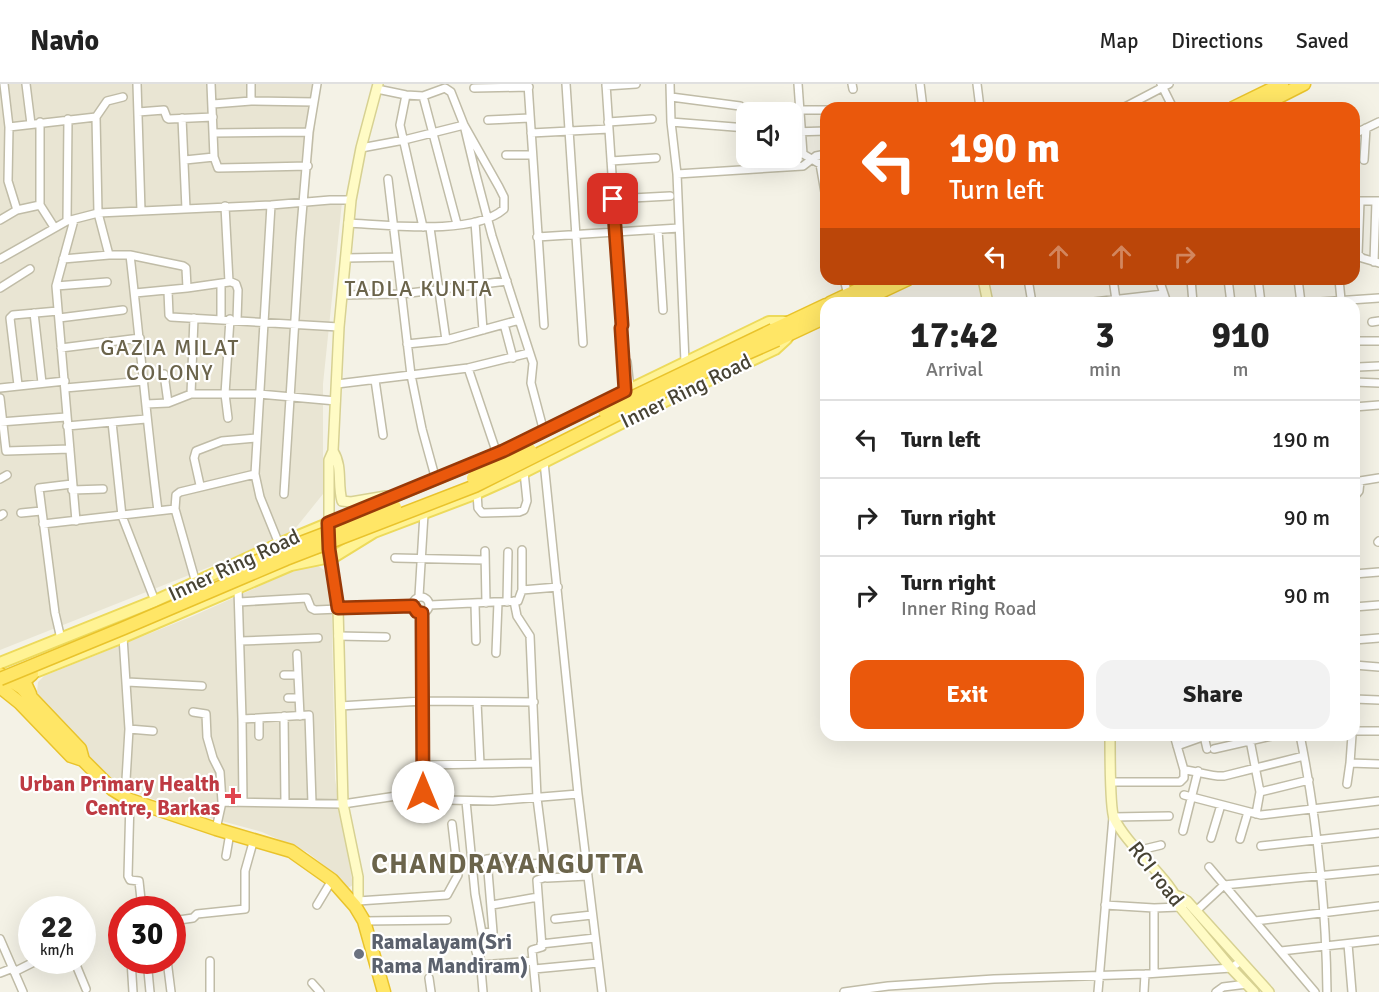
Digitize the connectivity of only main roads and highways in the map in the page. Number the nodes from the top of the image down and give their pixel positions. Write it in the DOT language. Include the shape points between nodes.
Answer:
graph roads {
  1 [pos="1282,84"];
  2 [pos="1304,84"];
  3 [pos="377,86"];
  4 [pos="1245,102"];
  5 [pos="1269,102"];
  6 [pos="872,285"];
  7 [pos="892,285"];
  8 [pos="855,297"];
  9 [pos="859,297"];
  10 [pos="820,309"];
  11 [pos="820,319"];
  12 [pos="792,327"];
  13 [pos="333,451"];
  14 [pos="428,483"];
  15 [pos="436,509"];
  16 [pos="328,523"];
  17 [pos="330,558"];
  18 [pos="0,663"];
  19 [pos="32,674"];
  20 [pos="0,675"];
  21 [pos="3,686"];
  22 [pos="0,696"];
  23 [pos="36,703"];
  24 [pos="20,704"];
  25 [pos="1110,741"];
  26 [pos="83,760"];
  27 [pos="356,903"];
  28 [pos="1184,904"];
  29 [pos="384,992"];
  30 [pos="1254,992"];
  31 [pos="1269,992"];
  1 -- 4 [label="highway"];
  2 -- 5 [label="highway"];
  3 -- 13 [label="main road" via="348,223"];
  6 -- 8 [label="highway, Inner Ring Road"];
  7 -- 9 [label="highway, Inner Ring Road"];
  10 -- 12 [label="highway, Inner Ring Road"];
  11 -- 12 [label="highway, Inner Ring Road"];
  12 -- 14 [label="main road, Inner Ring Road" via="769,322 544,432"];
  12 -- 15 [label="main road, Inner Ring Road" via="775,349 524,472"];
  12 -- 20 [label="highway, bridge" via="636,395 471,479 282,550"];
  13 -- 14 [label="main road" via="339,460 342,501 385,497"];
  13 -- 16 [label="main road" via="329,460"];
  14 -- 15 [label="main road"];
  14 -- 16 [label="main road, Inner Ring Road"];
  15 -- 17 [label="main road, Inner Ring Road" via="374,532"];
  16 -- 17 [label="main road"];
  16 -- 18 [label="main road, Inner Ring Road" via="155,602"];
  17 -- 19 [label="main road, Inner Ring Road" via="291,565"];
  17 -- 27 [label="main road" via="338,608 343,804 358,877"];
  19 -- 21 [label="main road, Inner Ring Road"];
  19 -- 23 [label="highway" via="24,684"];
  20 -- 21 [label="highway"];
  21 -- 23 [label="highway"];
  21 -- 24 [label="highway"];
  22 -- 24 [label="highway"];
  23 -- 26 [label="highway" via="80,749"];
  24 -- 26 [label="highway" via="71,756"];
  25 -- 28 [label="main road, RCI road" via="1113,817 1136,851"];
  26 -- 27 [label="highway" via="128,799 291,851"];
  27 -- 29 [label="highway"];
  28 -- 30 [label="main road, RCI road" via="1231,968"];
  28 -- 31 [label="main road" via="1196,911"];
}
